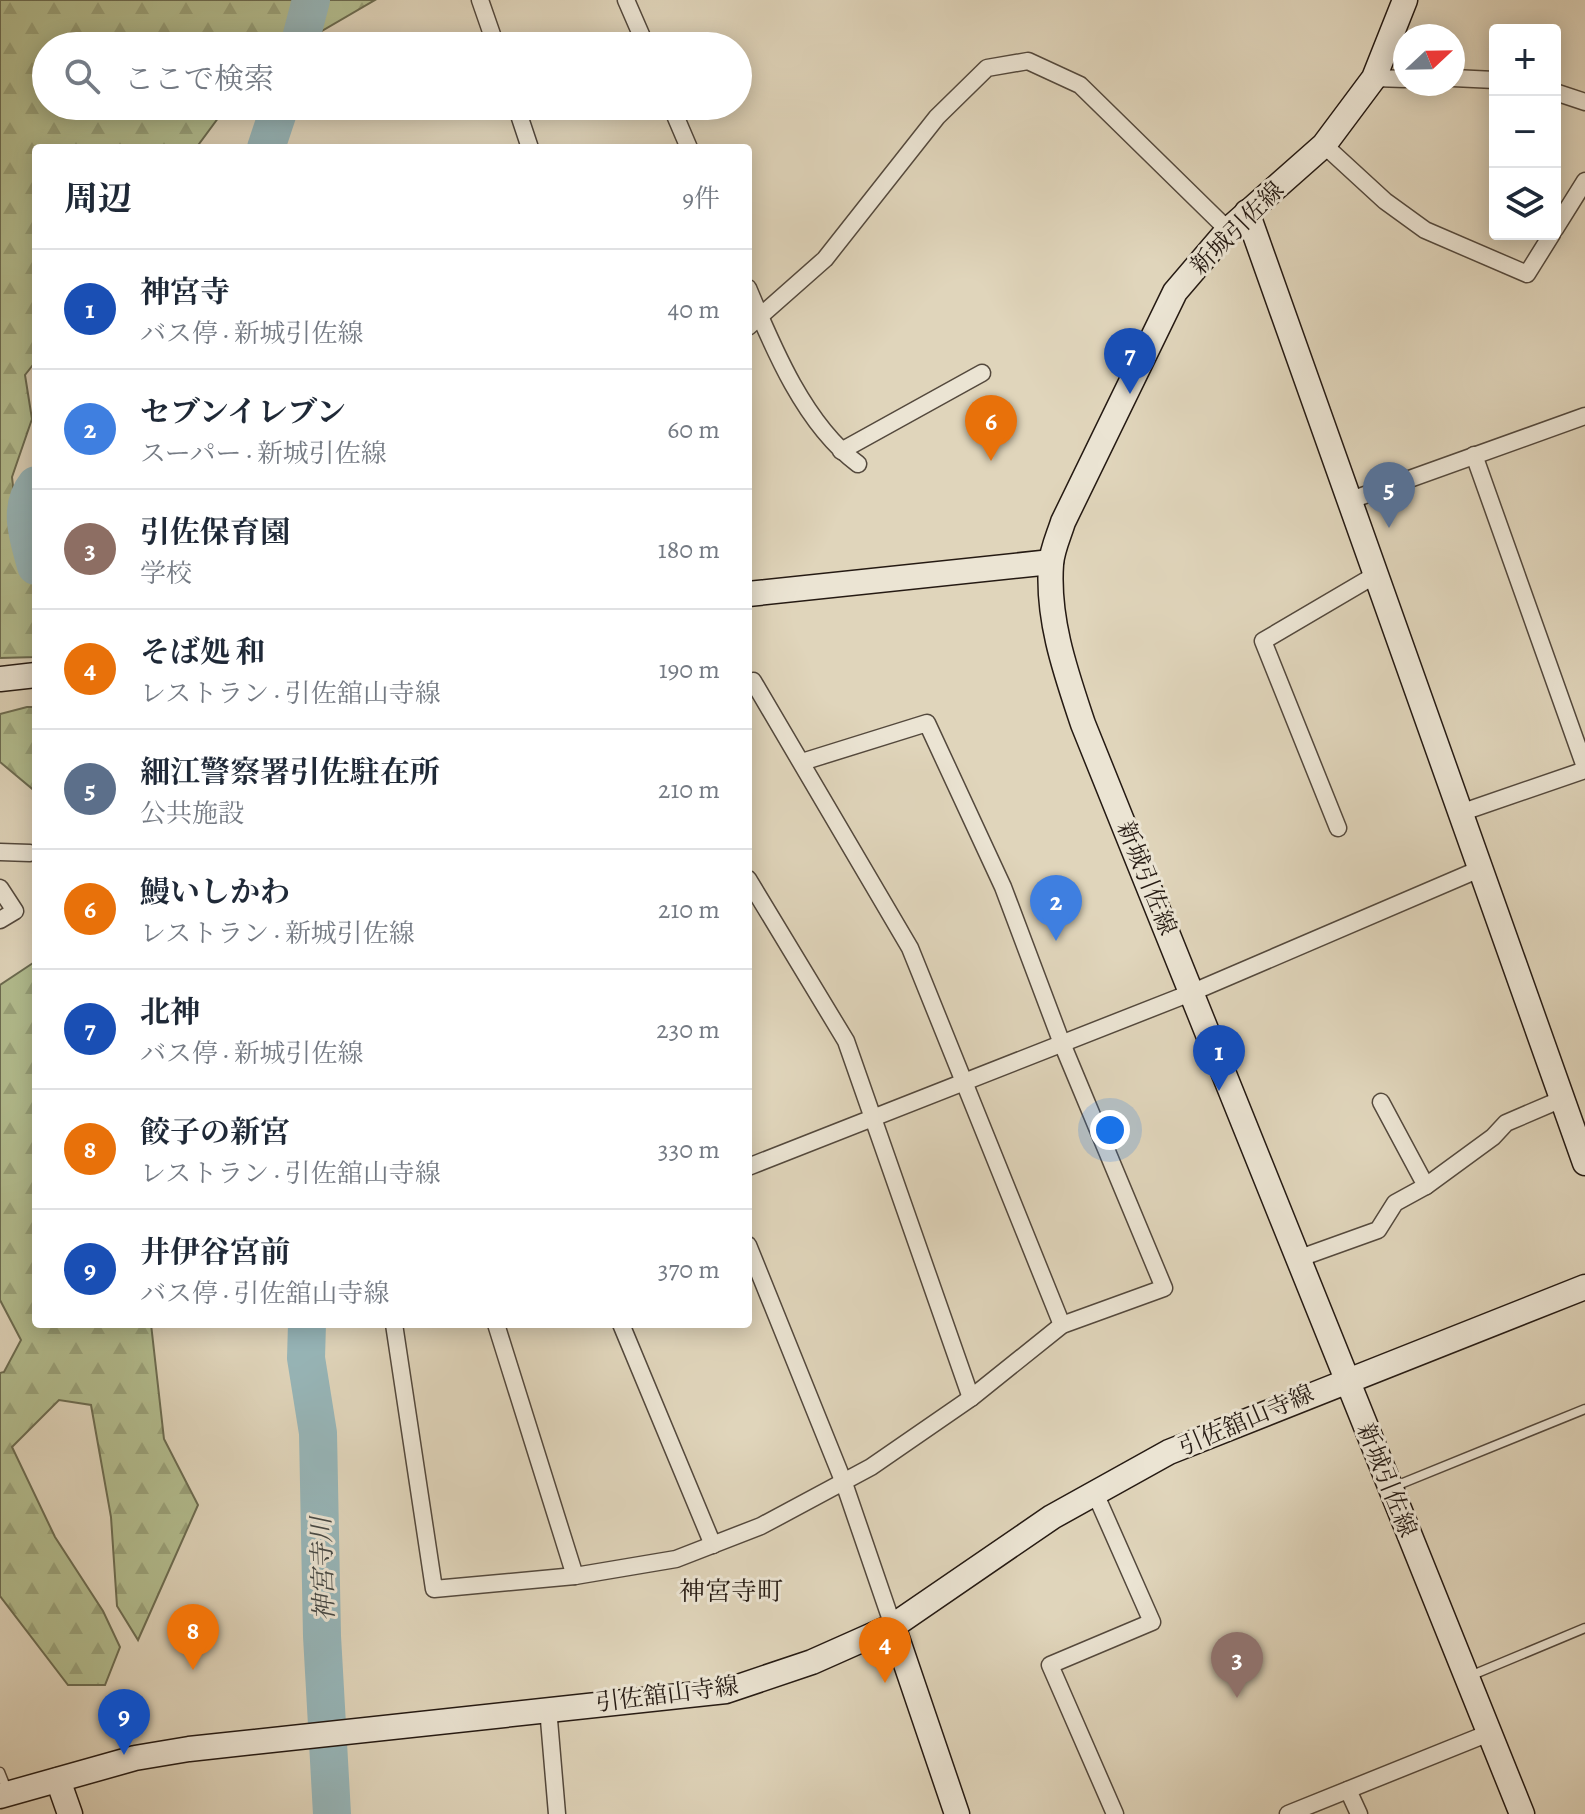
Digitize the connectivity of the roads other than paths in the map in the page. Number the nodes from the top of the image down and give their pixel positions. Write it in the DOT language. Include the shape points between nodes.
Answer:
graph roads {
  1 [pos="480,0"];
  2 [pos="626,0"];
  3 [pos="1405,0"];
  4 [pos="491,32"];
  5 [pos="640,32"];
  6 [pos="1374,78"];
  7 [pos="1393,79"];
  8 [pos="1465,79"];
  9 [pos="1489,80"];
  10 [pos="1561,94"];
  11 [pos="1585,102"];
  12 [pos="521,120"];
  13 [pos="677,120"];
  14 [pos="529,144"];
  15 [pos="687,144"];
  16 [pos="1324,145"];
  17 [pos="1585,181"];
  18 [pos="1247,212"];
  19 [pos="1561,219"];
  20 [pos="1228,230"];
  21 [pos="1548,240"];
  22 [pos="754,322"];
  23 [pos="982,373"];
  24 [pos="1585,416"];
  25 [pos="841,451"];
  26 [pos="1474,455"];
  27 [pos="858,464"];
  28 [pos="1351,500"];
  29 [pos="1051,562"];
  30 [pos="1377,574"];
  31 [pos="752,594"];
  32 [pos="31,675"];
  33 [pos="0,679"];
  34 [pos="752,681"];
  35 [pos="802,762"];
  36 [pos="1585,768"];
  37 [pos="1463,812"];
  38 [pos="1338,828"];
  39 [pos="0,852"];
  40 [pos="30,853"];
  41 [pos="1482,868"];
  42 [pos="752,886"];
  43 [pos="0,888"];
  44 [pos="0,920"];
  45 [pos="1193,992"];
  46 [pos="1061,1041"];
  47 [pos="962,1082"];
  48 [pos="1562,1099"];
  49 [pos="1381,1102"];
  50 [pos="873,1116"];
  51 [pos="1585,1163"];
  52 [pos="752,1165"];
  53 [pos="1426,1186"];
  54 [pos="752,1255"];
  55 [pos="1300,1258"];
  56 [pos="1585,1287"];
  57 [pos="1062,1325"];
  58 [pos="395,1328"];
  59 [pos="497,1328"];
  60 [pos="623,1328"];
  61 [pos="1347,1379"];
  62 [pos="971,1398"];
  63 [pos="1585,1409"];
  64 [pos="844,1483"];
  65 [pos="1390,1488"];
  66 [pos="1095,1493"];
  67 [pos="713,1545"];
  68 [pos="575,1576"];
  69 [pos="893,1626"];
  70 [pos="1585,1628"];
  71 [pos="1466,1678"];
  72 [pos="548,1708"];
  73 [pos="1489,1733"];
  74 [pos="58,1780"];
  75 [pos="3,1787"];
  76 [pos="1348,1790"];
  77 [pos="70,1814"];
  78 [pos="557,1814"];
  79 [pos="957,1814"];
  80 [pos="1115,1814"];
  81 [pos="1288,1814"];
  82 [pos="1359,1814"];
  83 [pos="1522,1814"];
  1 -- 4 [label="street"];
  2 -- 5 [label="street"];
  3 -- 6 [label="main road, 新城引佐線"];
  6 -- 7 [label="street"];
  6 -- 16 [label="main road, 新城引佐線"];
  8 -- 9 [label="street"];
  10 -- 11 [label="street"];
  12 -- 14 [label="street"];
  13 -- 15 [label="street"];
  16 -- 18 [label="main road, 新城引佐線"];
  16 -- 21 [label="street" via="1425,230 1527,274"];
  17 -- 19 [label="street"];
  18 -- 20 [label="main road, 新城引佐線"];
  18 -- 28 [label="main road"];
  20 -- 22 [label="street" via="1080,85 1028,61 987,68 937,117 825,259"];
  20 -- 29 [label="main road, 新城引佐線" via="1175,292 1063,522"];
  22 -- 25 [label="street"];
  23 -- 25 [label="street"];
  24 -- 26 [label="street"];
  25 -- 27 [label="street"];
  26 -- 28 [label="street"];
  26 -- 36 [label="street"];
  28 -- 30 [label="main road"];
  29 -- 31 [label="main road"];
  29 -- 45 [label="main road, 新城引佐線" via="1053,617 1062,662"];
  30 -- 37 [label="main road"];
  30 -- 38 [label="street" via="1263,641"];
  32 -- 33 [label="main road"];
  34 -- 35 [label="street"];
  35 -- 46 [label="street" via="927,723 1003,887"];
  35 -- 47 [label="street" via="910,948"];
  36 -- 37 [label="street"];
  37 -- 41 [label="main road"];
  39 -- 40 [label="street"];
  41 -- 45 [label="street"];
  41 -- 48 [label="main road"];
  42 -- 50 [label="street" via="846,1041"];
  43 -- 44 [label="street" via="15,911"];
  45 -- 46 [label="street"];
  45 -- 55 [label="main road, 新城引佐線"];
  46 -- 47 [label="street"];
  46 -- 57 [label="street" via="1164,1288"];
  47 -- 50 [label="street"];
  47 -- 57 [label="street"];
  48 -- 51 [label="main road"];
  48 -- 53 [label="street" via="1506,1123"];
  49 -- 53 [label="street"];
  50 -- 52 [label="street"];
  50 -- 62 [label="street"];
  53 -- 55 [label="street" via="1395,1203 1378,1230"];
  54 -- 64 [label="street"];
  55 -- 61 [label="main road, 新城引佐線"];
  56 -- 61 [label="main road, 引佐舘山寺線"];
  57 -- 62 [label="street"];
  58 -- 68 [label="street" via="434,1589"];
  59 -- 68 [label="street"];
  60 -- 67 [label="street"];
  61 -- 65 [label="main road, 新城引佐線"];
  61 -- 66 [label="main road, 引佐舘山寺線" via="1169,1452"];
  62 -- 64 [label="street"];
  63 -- 65 [label="lane"];
  64 -- 67 [label="street"];
  64 -- 69 [label="street"];
  65 -- 71 [label="main road, 新城引佐線"];
  66 -- 69 [label="main road, 引佐舘山寺線"];
  66 -- 80 [label="street" via="1152,1622 1050,1665"];
  67 -- 68 [label="street" via="676,1559"];
  69 -- 72 [label="main road, 引佐舘山寺線" via="812,1662 726,1691"];
  69 -- 79 [label="main road"];
  70 -- 71 [label="lane"];
  71 -- 73 [label="main road, 新城引佐線"];
  72 -- 74 [label="main road, 引佐舘山寺線" via="135,1758"];
  72 -- 78 [label="street"];
  73 -- 76 [label="street"];
  73 -- 83 [label="main road, 新城引佐線"];
  74 -- 75 [label="main road, 引佐舘山寺線"];
  74 -- 77 [label="main road"];
  76 -- 81 [label="street"];
  76 -- 82 [label="street"];
}
